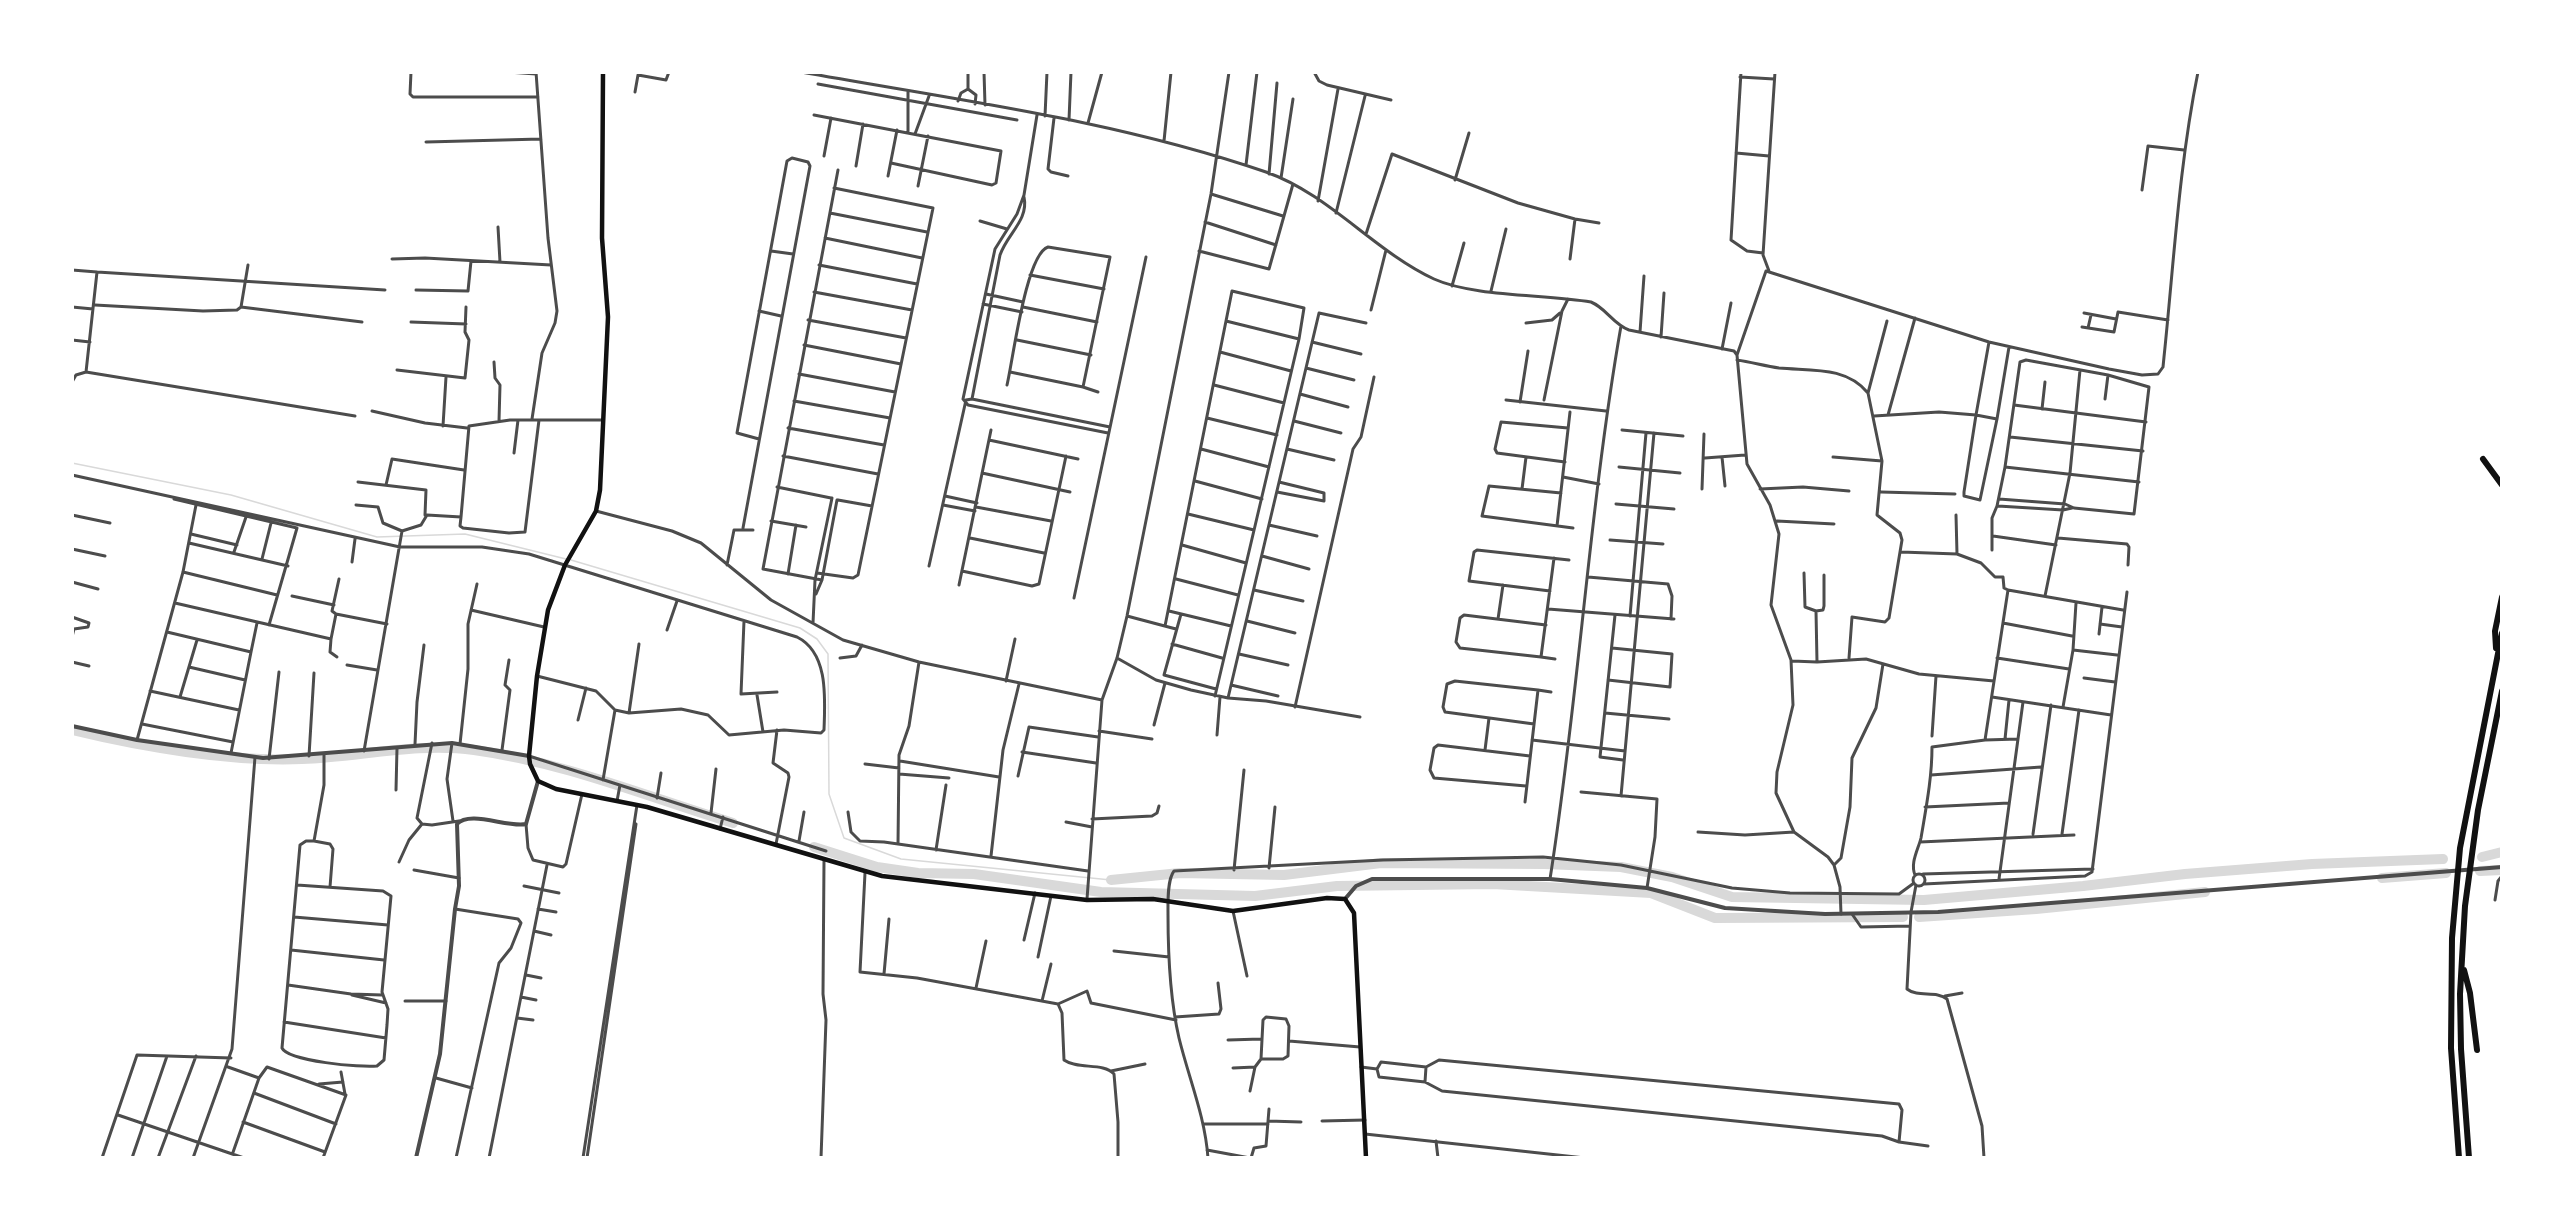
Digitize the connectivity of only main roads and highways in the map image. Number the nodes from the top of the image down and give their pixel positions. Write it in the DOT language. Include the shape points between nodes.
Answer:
graph roads {
  1 [pos="603,72"];
  2 [pos="2482,459"];
  3 [pos="2502,485"];
  4 [pos="2502,597"];
  5 [pos="2502,633"];
  6 [pos="2497,651"];
  7 [pos="2502,691"];
  8 [pos="2463,967"];
  9 [pos="2477,1050"];
  10 [pos="1366,1158"];
  11 [pos="2459,1158"];
  12 [pos="2469,1158"];
  1 -- 10 [label="main road" via="602,238 608,317 600,490 596,511 566,563 544,627 530,760 538,781 548,787 618,798 865,873 1087,899 1169,898 1233,911 1345,899 1354,913"];
  2 -- 3 [label="highway"];
  4 -- 6 [label="highway" via="2495,631"];
  5 -- 6 [label="highway"];
  6 -- 11 [label="highway" via="2458,866 2451,1048"];
  7 -- 8 [label="highway" via="2469,866"];
  8 -- 9 [label="highway"];
  8 -- 12 [label="highway" via="2461,1049"];
}
